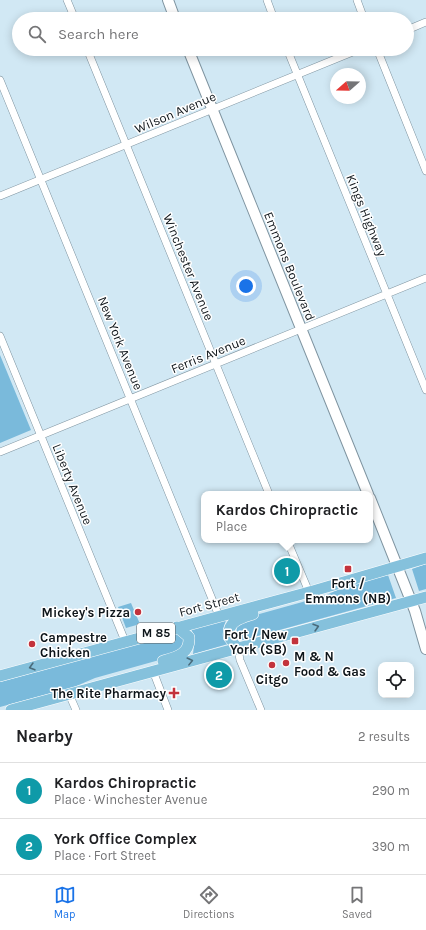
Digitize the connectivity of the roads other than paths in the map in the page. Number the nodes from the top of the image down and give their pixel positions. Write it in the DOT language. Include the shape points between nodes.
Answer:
graph roads {
  1 [pos="67,0"];
  2 [pos="168,0"];
  3 [pos="267,0"];
  4 [pos="357,0"];
  5 [pos="71,12"];
  6 [pos="172,12"];
  7 [pos="271,12"];
  8 [pos="361,12"];
  9 [pos="426,22"];
  10 [pos="414,27"];
  11 [pos="90,56"];
  12 [pos="191,56"];
  13 [pos="289,56"];
  14 [pos="343,56"];
  15 [pos="380,56"];
  16 [pos="297,75"];
  17 [pos="0,80"];
  18 [pos="212,109"];
  19 [pos="126,145"];
  20 [pos="426,171"];
  21 [pos="40,179"];
  22 [pos="0,196"];
  23 [pos="426,278"];
  24 [pos="387,295"];
  25 [pos="302,329"];
  26 [pos="0,336"];
  27 [pos="216,364"];
  28 [pos="426,390"];
  29 [pos="130,398"];
  30 [pos="41,436"];
  31 [pos="0,452"];
  32 [pos="268,491"];
  33 [pos="367,491"];
  34 [pos="373,505"];
  35 [pos="288,543"];
  36 [pos="426,558"];
  37 [pos="398,566"];
  38 [pos="311,592"];
  39 [pos="426,596"];
  40 [pos="411,600"];
  41 [pos="219,616"];
  42 [pos="177,627"];
  43 [pos="125,641"];
  44 [pos="238,649"];
  45 [pos="426,650"];
  46 [pos="153,671"];
  47 [pos="0,676"];
  48 [pos="84,690"];
  49 [pos="69,694"];
  50 [pos="11,710"];
  51 [pos="76,710"];
  52 [pos="168,710"];
  53 [pos="261,710"];
  1 -- 5 [label="street"];
  2 -- 6 [label="street"];
  3 -- 7 [label="street"];
  4 -- 8 [label="street"];
  9 -- 10 [label="street"];
  11 -- 19 [label="street, Winchester Avenue"];
  12 -- 18 [label="street, Emmons Boulevard"];
  13 -- 16 [label="street, Kings Highway"];
  14 -- 16 [label="street, Wilson Avenue"];
  15 -- 20 [label="street"];
  16 -- 18 [label="street, Wilson Avenue"];
  16 -- 24 [label="street, Kings Highway"];
  17 -- 21 [label="street, New York Avenue"];
  18 -- 19 [label="street, Wilson Avenue"];
  18 -- 25 [label="street, Emmons Boulevard"];
  19 -- 21 [label="street, Wilson Avenue"];
  19 -- 27 [label="street, Winchester Avenue"];
  21 -- 22 [label="street, Wilson Avenue"];
  21 -- 29 [label="street, New York Avenue"];
  23 -- 24 [label="street, Ferris Avenue"];
  24 -- 25 [label="street, Ferris Avenue"];
  24 -- 28 [label="street, Kings Highway"];
  25 -- 27 [label="street, Ferris Avenue"];
  25 -- 33 [label="street, Emmons Boulevard"];
  26 -- 30 [label="street, Liberty Avenue"];
  27 -- 29 [label="street, Ferris Avenue"];
  27 -- 32 [label="street, Winchester Avenue"];
  29 -- 30 [label="street, Ferris Avenue"];
  29 -- 41 [label="street, New York Avenue"];
  30 -- 31 [label="street, Ferris Avenue"];
  30 -- 43 [label="street, Liberty Avenue"];
  34 -- 37 [label="street"];
  35 -- 38 [label="street"];
  36 -- 37 [label="main road, Fort Street / M 85"];
  37 -- 38 [label="main road, Fort Street / M 85"];
  37 -- 40 [label="street"];
  38 -- 41 [label="main road, Fort Street / M 85"];
  38 -- 44 [label="main road" via="305,598 233,622 229,637"];
  39 -- 40 [label="main road"];
  44 -- 40 [label="main road, one-way"];
  40 -- 45 [label="street"];
  41 -- 42 [label="main road, Fort Street / M 85"];
  42 -- 43 [label="main road, Fort Street / M 85"];
  42 -- 48 [label="main road" via="189,637 189,644 183,654 100,679"];
  43 -- 47 [label="main road, Fort Street / M 85, one-way"];
  46 -- 44 [label="main road, one-way"];
  44 -- 53 [label="street" via="240,660"];
  46 -- 48 [label="main road"];
  46 -- 52 [label="street"];
  48 -- 49 [label="main road"];
  49 -- 50 [label="main road"];
  49 -- 51 [label="street"];
}
